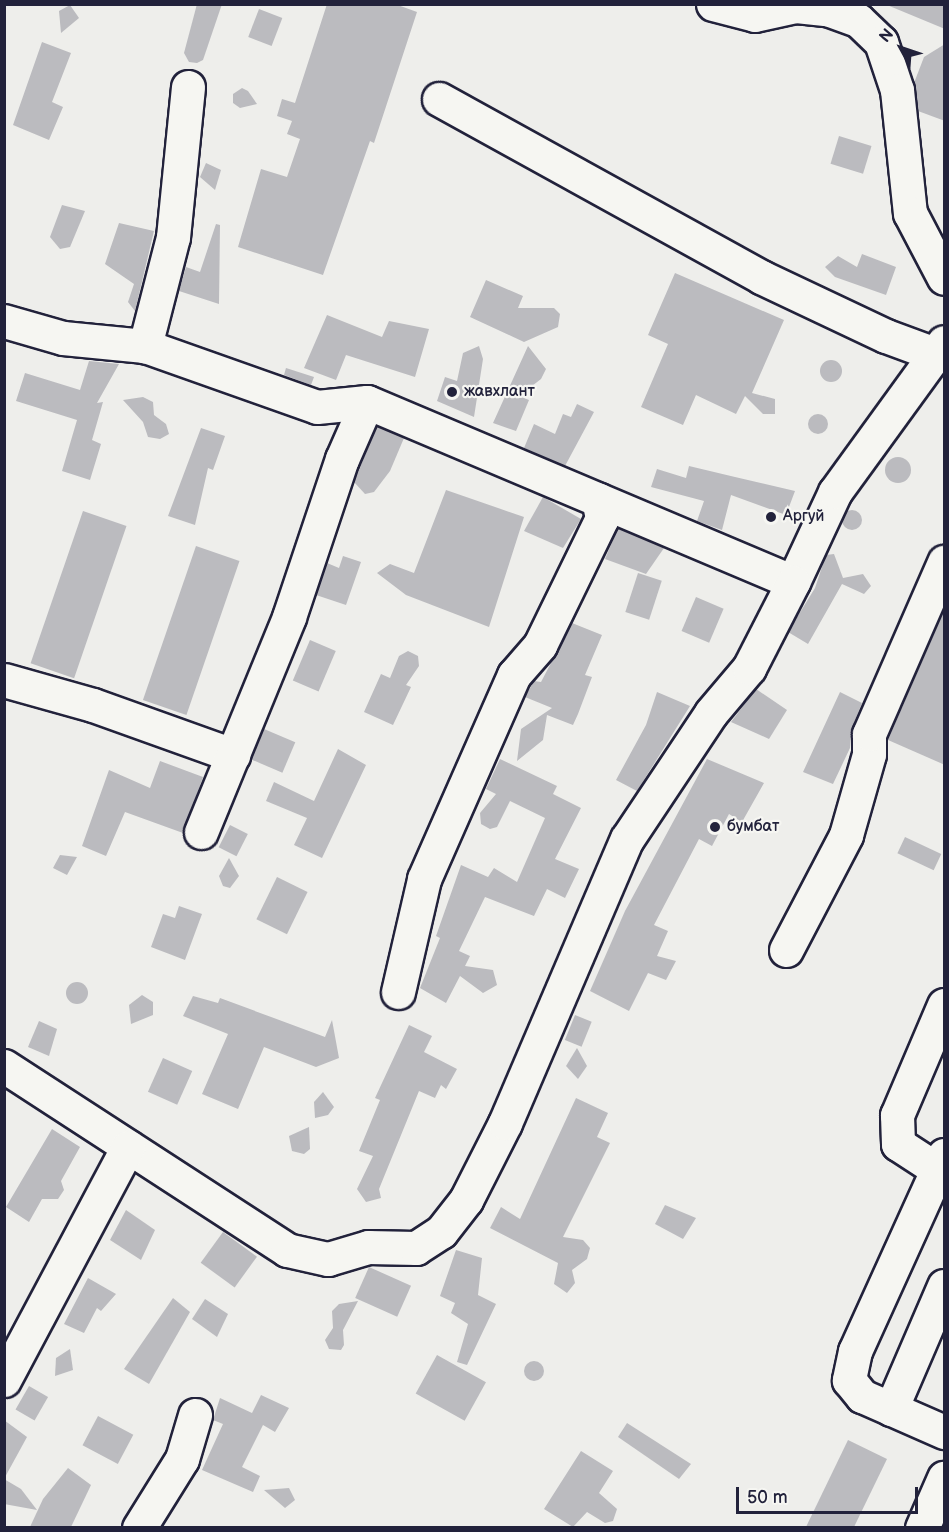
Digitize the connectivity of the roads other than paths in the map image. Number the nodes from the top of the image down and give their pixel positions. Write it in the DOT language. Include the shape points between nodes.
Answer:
graph roads {
  1 [pos="713,4"];
  2 [pos="188,87"];
  3 [pos="439,99"];
  4 [pos="945,278"];
  5 [pos="4,321"];
  6 [pos="145,346"];
  7 [pos="940,348"];
  8 [pos="367,402"];
  9 [pos="597,499"];
  10 [pos="945,562"];
  11 [pos="793,582"];
  12 [pos="4,680"];
  13 [pos="233,755"];
  14 [pos="201,832"];
  15 [pos="786,950"];
  16 [pos="398,992"];
  17 [pos="945,1005"];
  18 [pos="4,1066"];
  19 [pos="128,1147"];
  20 [pos="942,1167"];
  21 [pos="945,1286"];
  22 [pos="4,1380"];
  23 [pos="891,1409"];
  24 [pos="195,1415"];
  25 [pos="944,1429"];
  26 [pos="945,1478"];
  27 [pos="139,1527"];
  28 [pos="922,1527"];
  1 -- 4 [label="street" via="755,15 796,6 827,9 858,20 881,42 897,90 910,213"];
  2 -- 6 [label="street" via="173,237"];
  3 -- 7 [label="street" via="761,277 886,336"];
  5 -- 6 [label="street" via="63,338"];
  6 -- 8 [label="street" via="317,407"];
  7 -- 11 [label="street" via="835,492"];
  8 -- 9 [label="street"];
  8 -- 13 [label="street"];
  9 -- 11 [label="street"];
  9 -- 16 [label="street" via="602,518 540,645 514,675 424,879"];
  10 -- 15 [label="street" via="869,734 869,754 846,835"];
  11 -- 19 [label="street" via="749,668 711,713 627,839 505,1123 466,1200 441,1232 416,1248 368,1247 328,1259 287,1250"];
  12 -- 13 [label="street" via="93,705"];
  13 -- 14 [label="street"];
  17 -- 20 [label="street" via="897,1115 898,1144"];
  18 -- 19 [label="street"];
  19 -- 22 [label="street"];
  20 -- 23 [label="street" via="850,1368 852,1388"];
  21 -- 23 [label="street"];
  23 -- 25 [label="street"];
  24 -- 27 [label="street" via="182,1459"];
  26 -- 28 [label="street"];
}
